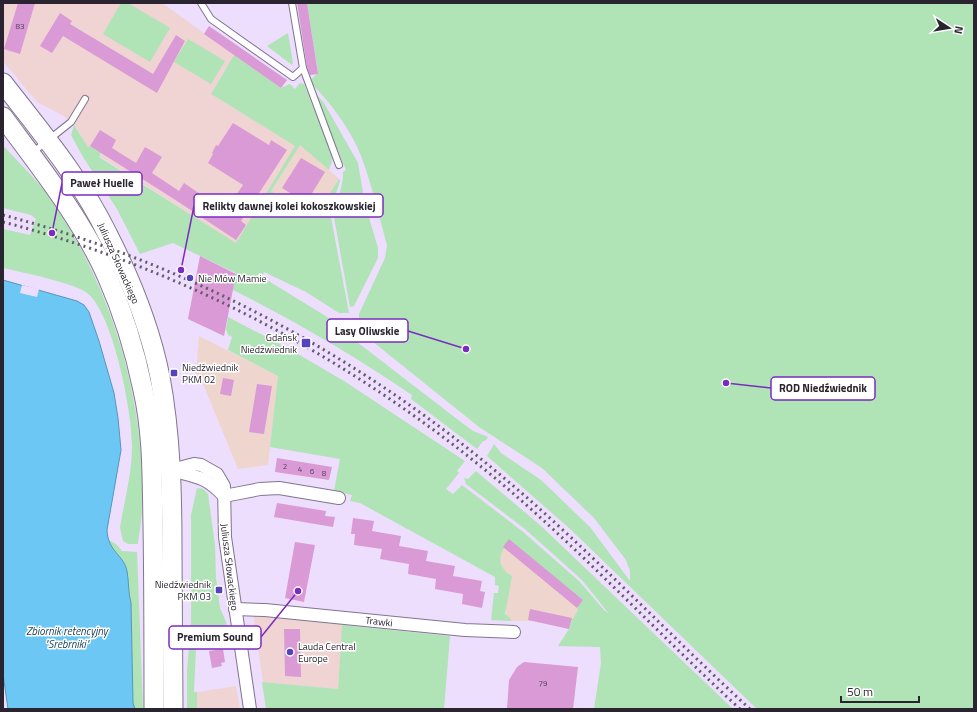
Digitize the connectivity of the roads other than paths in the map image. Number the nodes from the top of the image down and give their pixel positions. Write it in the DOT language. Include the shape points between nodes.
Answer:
graph roads {
  1 [pos="201,3"];
  2 [pos="292,3"];
  3 [pos="303,68"];
  4 [pos="3,83"];
  5 [pos="85,99"];
  6 [pos="3,117"];
  7 [pos="48,140"];
  8 [pos="31,154"];
  9 [pos="338,165"];
  10 [pos="152,470"];
  11 [pos="171,470"];
  12 [pos="224,496"];
  13 [pos="339,498"];
  14 [pos="235,609"];
  15 [pos="518,633"];
  16 [pos="154,709"];
  17 [pos="173,709"];
  18 [pos="250,709"];
  1 -- 3 [label="lane" via="211,19 292,77"];
  2 -- 3 [label="lane"];
  3 -- 9 [label="lane"];
  4 -- 7 [label="main road, Juliusza Słowackiego"];
  5 -- 7 [label="lane" via="71,122"];
  6 -- 8 [label="main road, Juliusza Słowackiego"];
  7 -- 8 [label="lane"];
  7 -- 11 [label="main road, Juliusza Słowackiego" via="80,185 108,234 133,288 160,376"];
  8 -- 10 [label="main road, Juliusza Słowackiego" via="91,246 123,315 144,391"];
  10 -- 11 [label="street"];
  10 -- 16 [label="main road, Juliusza Słowackiego"];
  11 -- 12 [label="street" via="205,479"];
  11 -- 17 [label="main road, Juliusza Słowackiego"];
  12 -- 13 [label="street" via="279,488"];
  12 -- 14 [label="street, Juliusza Słowackiego" via="225,537"];
  14 -- 15 [label="street, Trawki"];
  14 -- 18 [label="street, Juliusza Słowackiego"];
}
